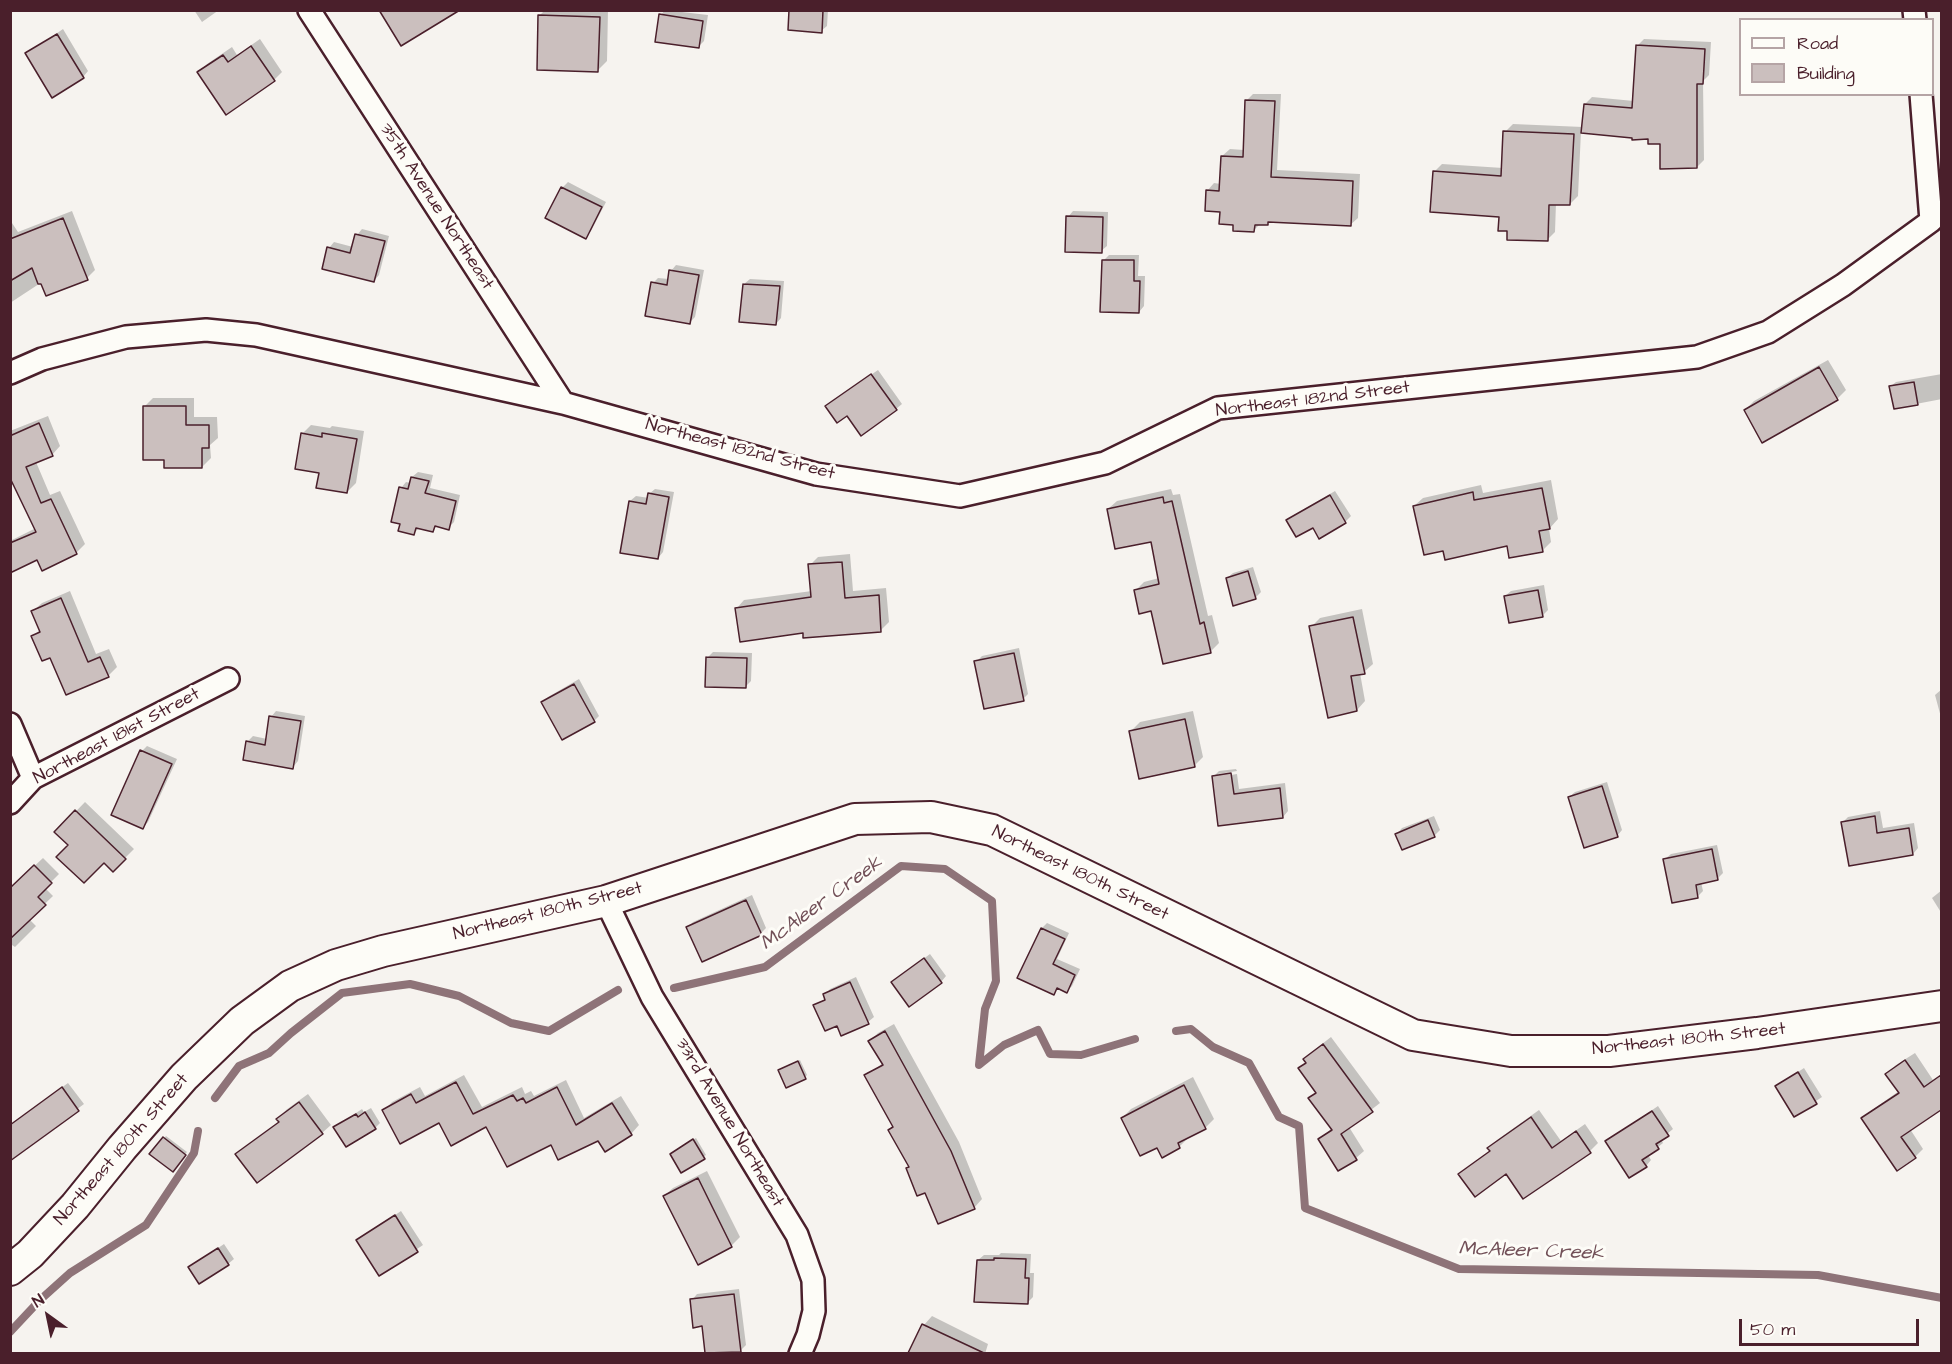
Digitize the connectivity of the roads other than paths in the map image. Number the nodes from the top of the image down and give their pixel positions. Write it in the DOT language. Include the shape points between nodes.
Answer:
graph roads {
  1 [pos="309,10"];
  2 [pos="1921,96"];
  3 [pos="1936,223"];
  4 [pos="10,373"];
  5 [pos="563,403"];
  6 [pos="228,679"];
  7 [pos="10,724"];
  8 [pos="33,778"];
  9 [pos="10,803"];
  10 [pos="606,901"];
  11 [pos="1941,1006"];
  12 [pos="10,1270"];
  13 [pos="800,1353"];
  1 -- 5 [label="street, 35th Avenue Northeast"];
  2 -- 3 [label="street"];
  3 -- 5 [label="street, Northeast 182nd Street" via="1768,332 1697,357 1218,408 1106,463 960,496 816,474"];
  4 -- 5 [label="street, Northeast 182nd Street" via="42,359 126,337 206,330 256,335"];
  6 -- 8 [label="street, Northeast 181st Street"];
  7 -- 8 [label="street"];
  8 -- 9 [label="street, Northeast 181st Street"];
  10 -- 11 [label="street, Northeast 180th Street" via="855,819 931,817 992,830 1413,1035 1511,1051 1610,1052"];
  10 -- 12 [label="street, Northeast 180th Street" via="383,951 336,965 290,986 242,1021 184,1077 75,1206"];
  10 -- 13 [label="street, 33rd Avenue Northeast" via="652,997 797,1235 813,1280 814,1311"];
}
